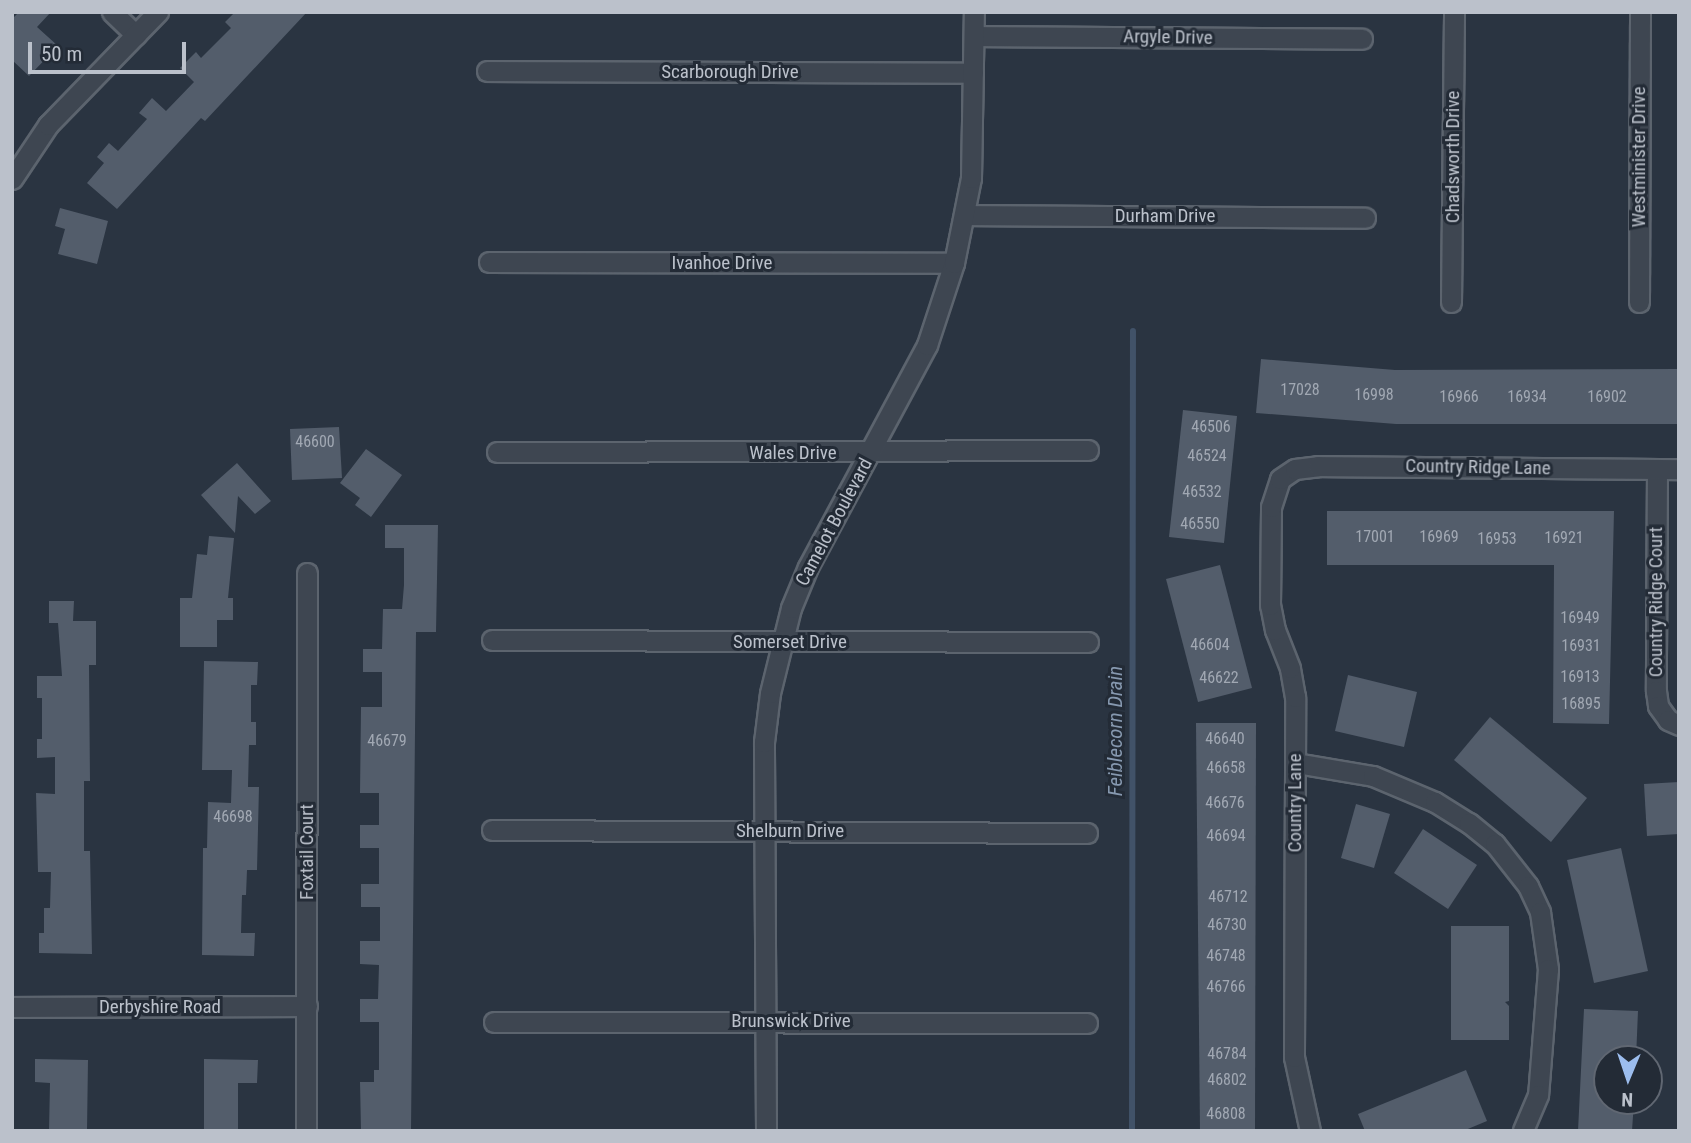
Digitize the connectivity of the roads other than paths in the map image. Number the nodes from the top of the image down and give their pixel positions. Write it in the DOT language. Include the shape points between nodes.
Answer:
graph roads {
  1 [pos="113,12"];
  2 [pos="158,12"];
  3 [pos="974,12"];
  4 [pos="1454,12"];
  5 [pos="1640,12"];
  6 [pos="136,35"];
  7 [pos="974,36"];
  8 [pos="1362,39"];
  9 [pos="487,71"];
  10 [pos="973,73"];
  11 [pos="12,179"];
  12 [pos="965,215"];
  13 [pos="1365,218"];
  14 [pos="489,262"];
  15 [pos="954,263"];
  16 [pos="1451,302"];
  17 [pos="1639,302"];
  18 [pos="1088,450"];
  19 [pos="497,453"];
  20 [pos="870,453"];
  21 [pos="1657,469"];
  22 [pos="1679,469"];
  23 [pos="1280,479"];
  24 [pos="307,573"];
  25 [pos="492,640"];
  26 [pos="1088,642"];
  27 [pos="782,643"];
  28 [pos="1679,725"];
  29 [pos="1296,763"];
  30 [pos="492,830"];
  31 [pos="764,830"];
  32 [pos="1087,833"];
  33 [pos="307,1006"];
  34 [pos="12,1007"];
  35 [pos="766,1021"];
  36 [pos="494,1022"];
  37 [pos="1087,1023"];
  38 [pos="306,1131"];
  39 [pos="766,1131"];
  40 [pos="1310,1131"];
  41 [pos="1523,1131"];
  1 -- 6 [label="street"];
  2 -- 6 [label="street"];
  3 -- 7 [label="street, Camelot Boulevard"];
  4 -- 16 [label="street, Chadsworth Drive"];
  5 -- 17 [label="street, Westminister Drive"];
  6 -- 11 [label="street" via="48,125"];
  7 -- 8 [label="street, Argyle Drive"];
  7 -- 10 [label="street, Camelot Boulevard"];
  9 -- 10 [label="street, Scarborough Drive"];
  10 -- 12 [label="street, Camelot Boulevard" via="973,142"];
  12 -- 13 [label="street, Durham Drive"];
  12 -- 15 [label="street, Camelot Boulevard"];
  14 -- 15 [label="street, Ivanhoe Drive"];
  15 -- 20 [label="street, Camelot Boulevard" via="927,345"];
  18 -- 20 [label="street, Wales Drive"];
  19 -- 20 [label="street, Wales Drive"];
  20 -- 27 [label="street, Camelot Boulevard" via="808,567"];
  21 -- 22 [label="street, Country Ridge Lane"];
  21 -- 23 [label="street, Country Ridge Lane" via="1318,466 1295,469"];
  21 -- 28 [label="street, Country Ridge Court" via="1656,691 1658,706 1668,720"];
  23 -- 29 [label="street, Country Lane" via="1271,507 1270,605 1294,687"];
  24 -- 33 [label="street, Foxtail Court"];
  25 -- 27 [label="street, Somerset Drive"];
  26 -- 27 [label="street, Somerset Drive"];
  27 -- 31 [label="street, Camelot Boulevard" via="764,742"];
  29 -- 40 [label="street, Country Lane" via="1294,1057"];
  29 -- 41 [label="street" via="1373,776 1435,802 1495,844 1528,886 1540,912 1548,969 1538,1095"];
  30 -- 31 [label="street, Shelburn Drive"];
  31 -- 32 [label="street, Shelburn Drive"];
  31 -- 35 [label="street, Camelot Boulevard"];
  33 -- 34 [label="street, Derbyshire Road"];
  33 -- 38 [label="street, Foxtail Court"];
  35 -- 36 [label="street, Brunswick Drive"];
  35 -- 37 [label="street, Brunswick Drive"];
  35 -- 39 [label="street, Camelot Boulevard"];
}
